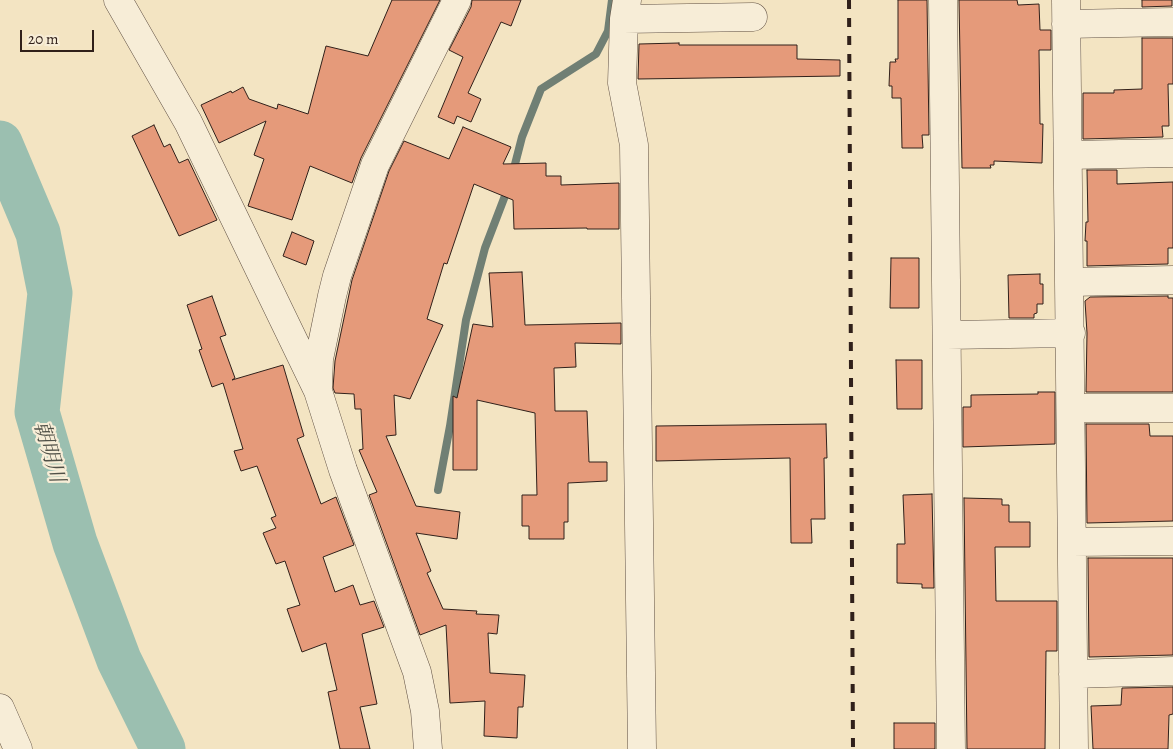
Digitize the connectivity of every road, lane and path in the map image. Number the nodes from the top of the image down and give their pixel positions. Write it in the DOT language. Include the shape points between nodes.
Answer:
graph roads {
  1 [pos="118,0"];
  2 [pos="457,0"];
  3 [pos="943,0"];
  4 [pos="626,10"];
  5 [pos="1066,12"];
  6 [pos="753,18"];
  7 [pos="1173,22"];
  8 [pos="1173,153"];
  9 [pos="1068,155"];
  10 [pos="1173,280"];
  11 [pos="1070,282"];
  12 [pos="1071,334"];
  13 [pos="947,335"];
  14 [pos="318,391"];
  15 [pos="1071,408"];
  16 [pos="1173,408"];
  17 [pos="1173,541"];
  18 [pos="1072,542"];
  19 [pos="1173,672"];
  20 [pos="1073,674"];
  21 [pos="0,708"];
  22 [pos="18,749"];
  23 [pos="428,749"];
  24 [pos="642,749"];
  25 [pos="952,749"];
  26 [pos="1074,749"];
  1 -- 14 [label="street" via="188,122"];
  2 -- 14 [label="street" via="375,165 333,289 319,359"];
  3 -- 13 [label="street"];
  4 -- 6 [label="street"];
  4 -- 24 [label="street" via="622,83 634,145"];
  5 -- 7 [label="street"];
  5 -- 9 [label="street"];
  8 -- 9 [label="street"];
  9 -- 11 [label="street"];
  10 -- 11 [label="street"];
  11 -- 12 [label="street"];
  12 -- 13 [label="street"];
  12 -- 15 [label="street"];
  13 -- 25 [label="street"];
  14 -- 23 [label="street" via="343,470 418,672"];
  15 -- 16 [label="street"];
  15 -- 18 [label="street"];
  17 -- 18 [label="street"];
  18 -- 20 [label="street"];
  19 -- 20 [label="street"];
  20 -- 26 [label="street"];
  21 -- 22 [label="street"];
}
